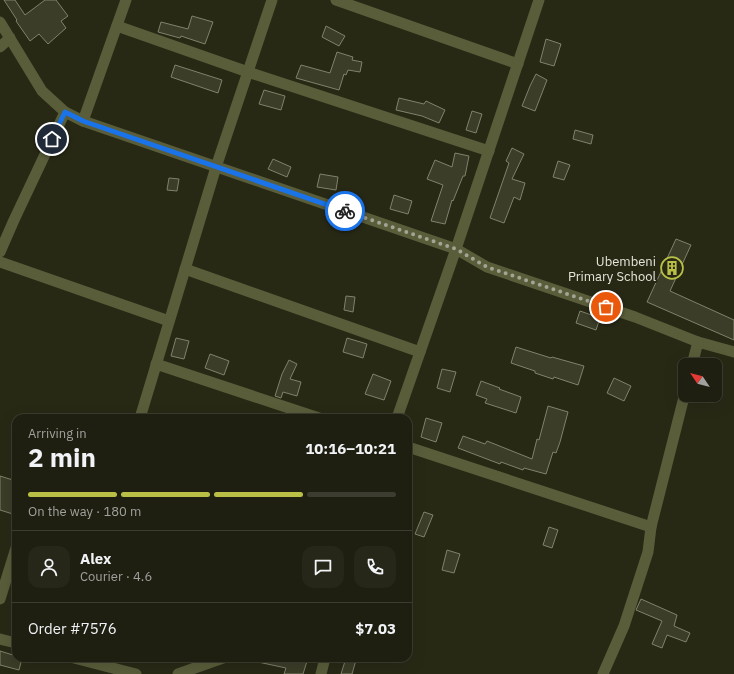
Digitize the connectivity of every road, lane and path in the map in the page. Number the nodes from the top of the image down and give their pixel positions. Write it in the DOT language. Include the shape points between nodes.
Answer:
graph roads {
  1 [pos="126,0"];
  2 [pos="272,0"];
  3 [pos="336,0"];
  4 [pos="539,0"];
  5 [pos="0,22"];
  6 [pos="117,26"];
  7 [pos="10,38"];
  8 [pos="0,47"];
  9 [pos="518,64"];
  10 [pos="248,72"];
  11 [pos="65,112"];
  12 [pos="83,121"];
  13 [pos="489,150"];
  14 [pos="216,167"];
  15 [pos="456,249"];
  16 [pos="0,252"];
  17 [pos="0,262"];
  18 [pos="185,268"];
  19 [pos="170,321"];
  20 [pos="698,342"];
  21 [pos="420,352"];
  22 [pos="734,352"];
  23 [pos="694,358"];
  24 [pos="156,364"];
  25 [pos="683,402"];
  26 [pos="141,414"];
  27 [pos="291,414"];
  28 [pos="398,414"];
  29 [pos="412,448"];
  30 [pos="651,527"];
  31 [pos="12,561"];
  32 [pos="0,599"];
  33 [pos="0,639"];
  34 [pos="12,642"];
  35 [pos="90,662"];
  36 [pos="212,662"];
  37 [pos="324,662"];
  38 [pos="136,674"];
  39 [pos="178,674"];
  40 [pos="321,674"];
  41 [pos="604,674"];
  1 -- 6 [label="street"];
  2 -- 10 [label="street"];
  3 -- 9 [label="street"];
  4 -- 9 [label="street"];
  5 -- 7 [label="street"];
  6 -- 10 [label="street"];
  6 -- 12 [label="street"];
  7 -- 8 [label="street"];
  7 -- 11 [label="street" via="42,91"];
  9 -- 13 [label="street"];
  10 -- 13 [label="street"];
  10 -- 14 [label="street"];
  11 -- 12 [label="street"];
  11 -- 16 [label="street"];
  12 -- 14 [label="street"];
  13 -- 15 [label="street"];
  14 -- 15 [label="street"];
  14 -- 18 [label="street"];
  15 -- 20 [label="street" via="487,267 635,317"];
  15 -- 21 [label="street"];
  17 -- 19 [label="street"];
  18 -- 19 [label="street"];
  18 -- 21 [label="street"];
  19 -- 24 [label="street"];
  20 -- 22 [label="street"];
  20 -- 23 [label="street"];
  21 -- 28 [label="street"];
  24 -- 26 [label="street"];
  24 -- 27 [label="street"];
  25 -- 30 [label="street"];
  29 -- 30 [label="street"];
  30 -- 41 [label="street" via="648,552 624,626"];
  31 -- 32 [label="street"];
  33 -- 34 [label="street"];
  35 -- 38 [label="street"];
  36 -- 39 [label="street"];
  37 -- 40 [label="street"];
}
